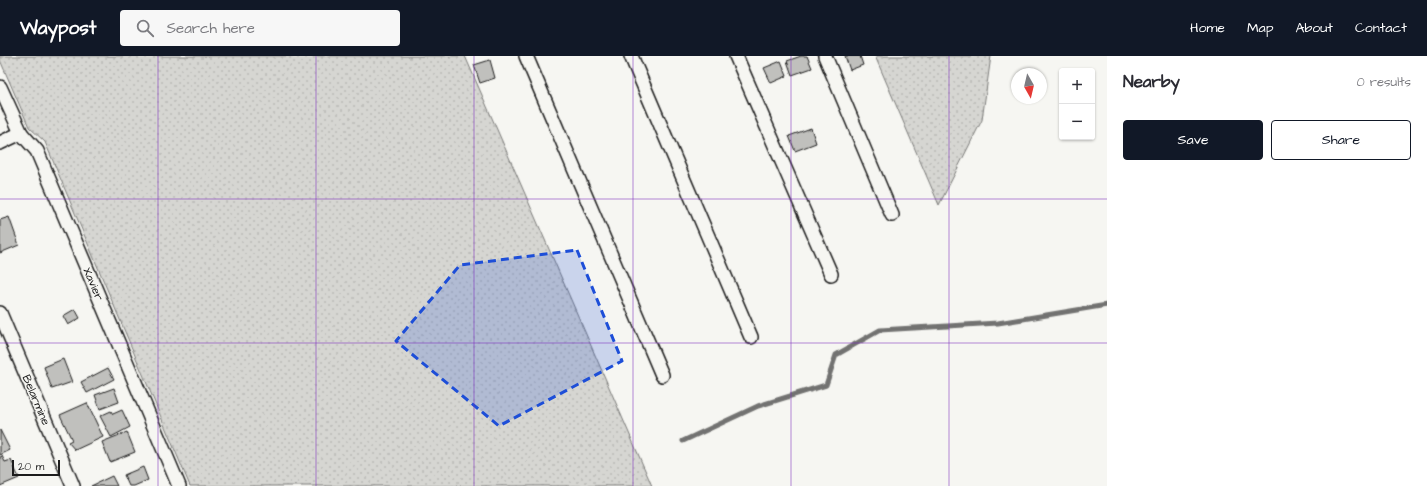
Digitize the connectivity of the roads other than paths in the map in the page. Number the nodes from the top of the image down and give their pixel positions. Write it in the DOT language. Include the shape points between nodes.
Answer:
graph roads {
  1 [pos="526,56"];
  2 [pos="631,56"];
  3 [pos="736,56"];
  4 [pos="825,56"];
  5 [pos="0,87"];
  6 [pos="21,133"];
  7 [pos="0,143"];
  8 [pos="892,215"];
  9 [pos="831,274"];
  10 [pos="0,313"];
  11 [pos="751,337"];
  12 [pos="662,375"];
  13 [pos="73,486"];
  14 [pos="178,486"];
  1 -- 12 [label="street"];
  2 -- 11 [label="street"];
  3 -- 9 [label="street"];
  4 -- 8 [label="street"];
  5 -- 6 [label="street, Xavier"];
  6 -- 7 [label="street"];
  6 -- 14 [label="street, Xavier" via="37,150"];
  10 -- 13 [label="street, Belarmine"];
}
